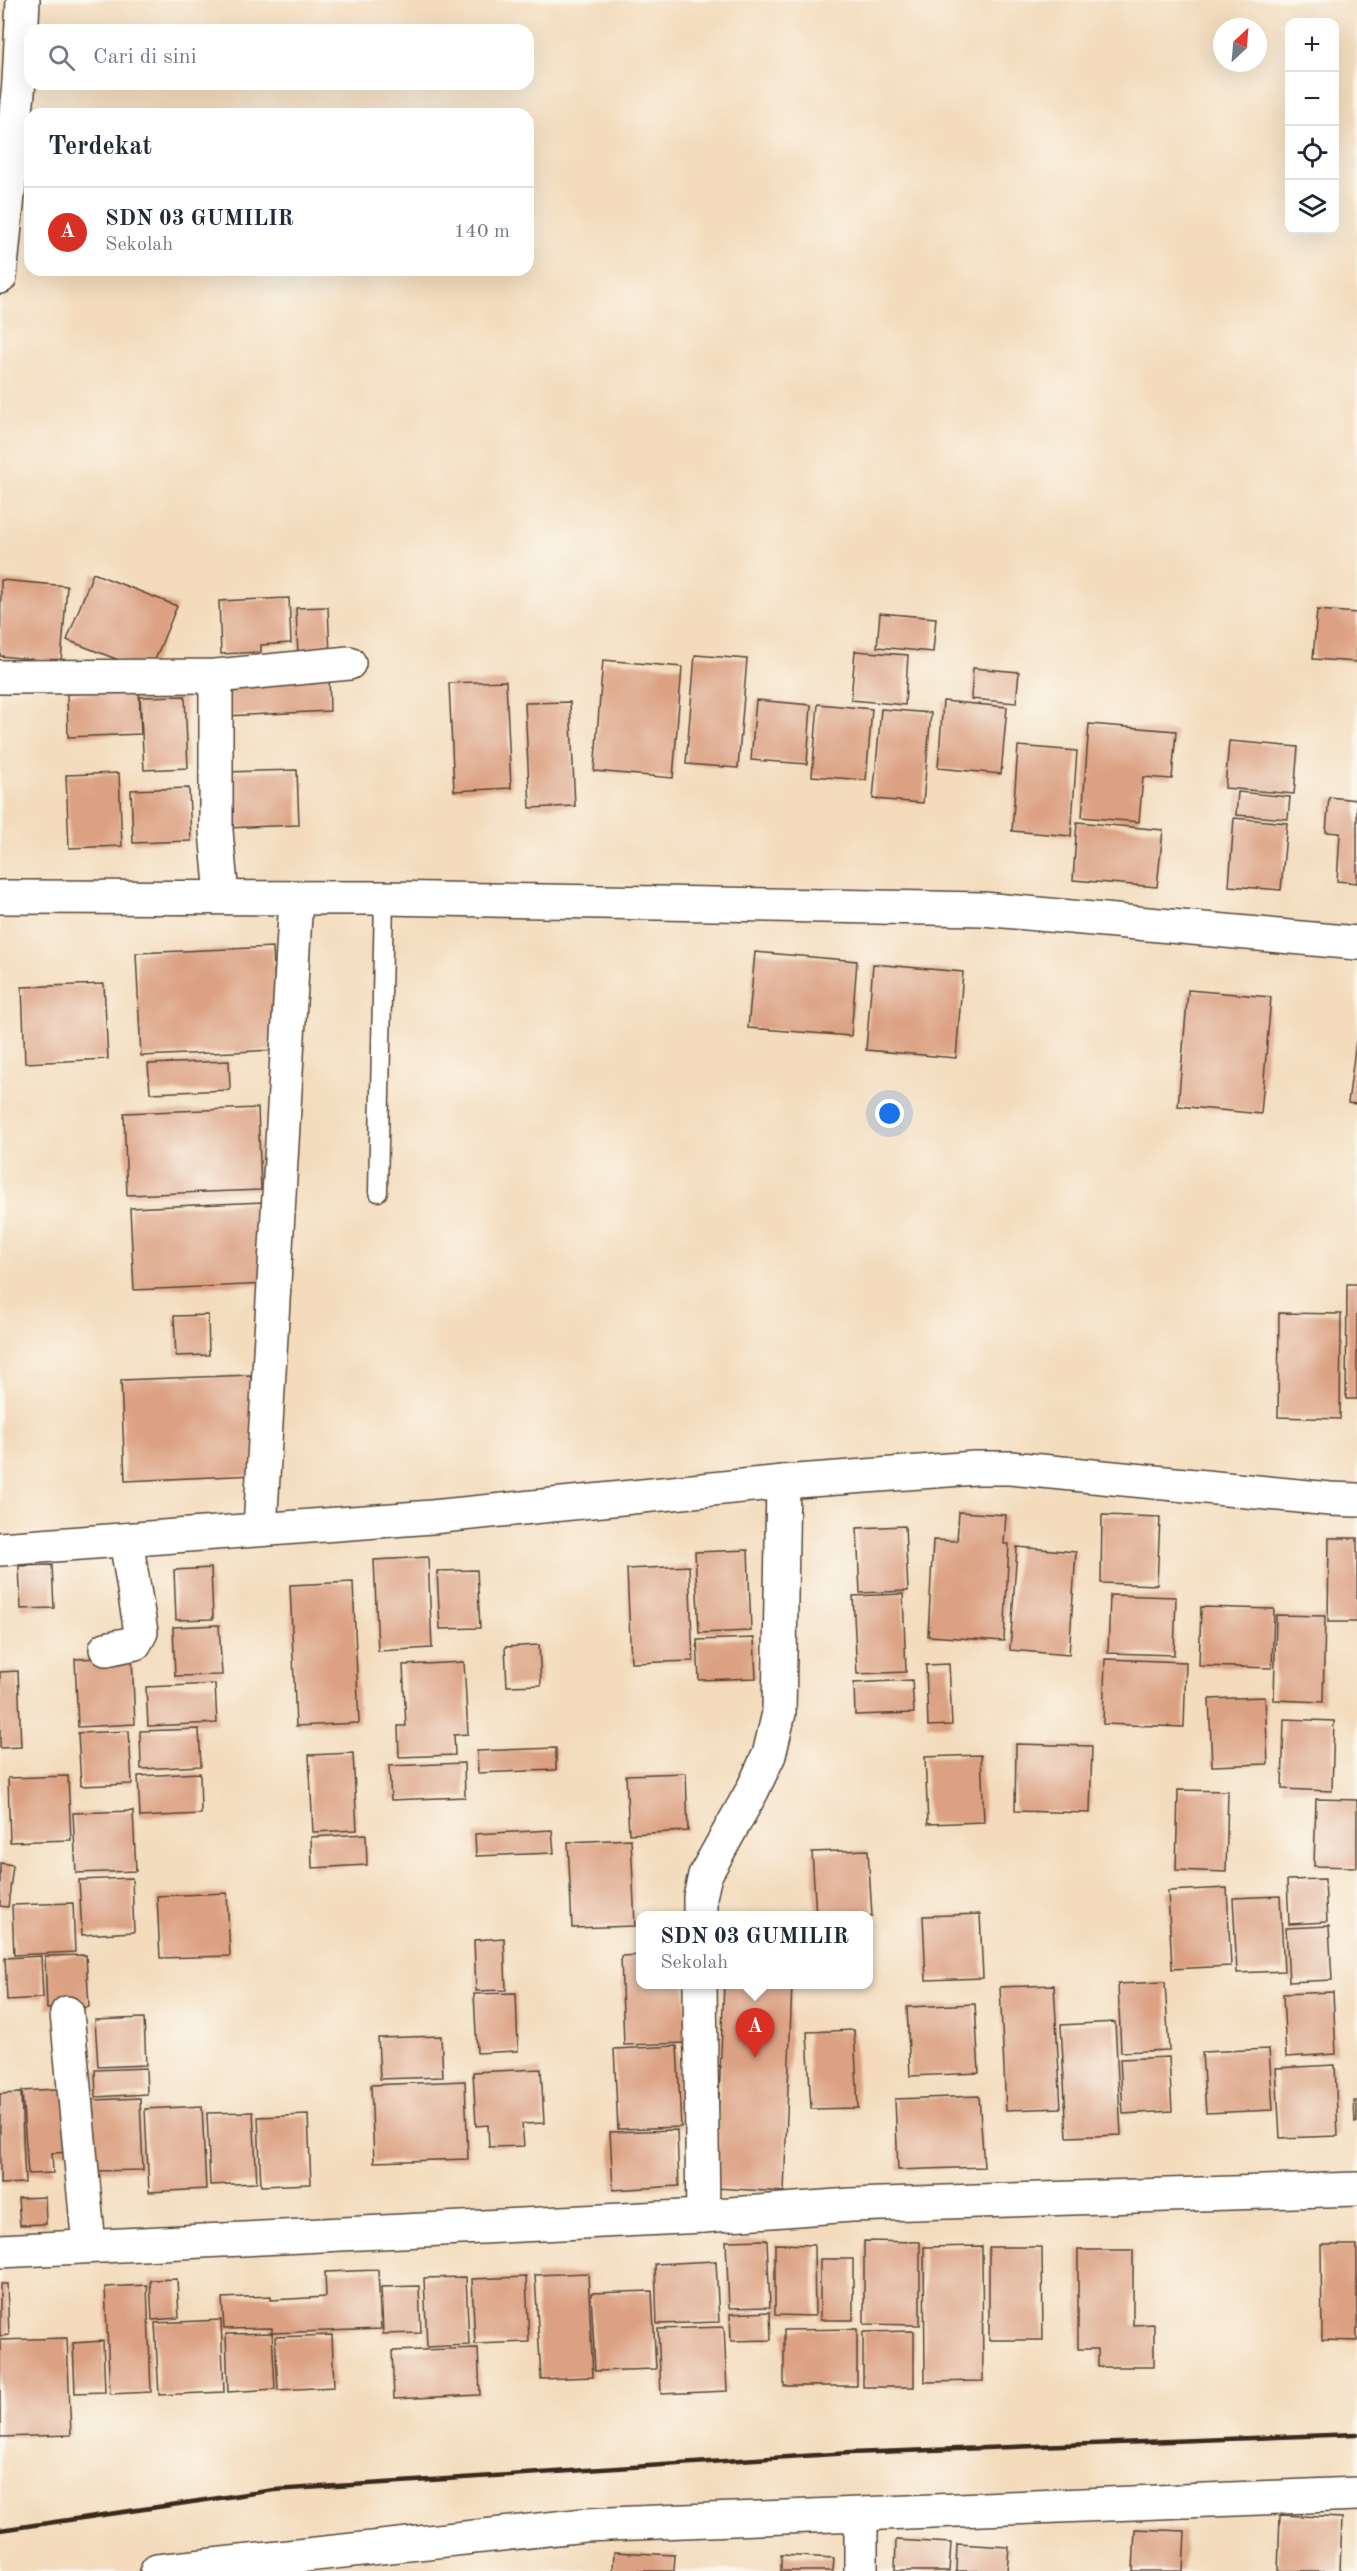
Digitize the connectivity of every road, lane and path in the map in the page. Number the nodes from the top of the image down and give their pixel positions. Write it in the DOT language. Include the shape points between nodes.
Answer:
graph roads {
  1 [pos="23,0"];
  2 [pos="0,277"];
  3 [pos="349,663"];
  4 [pos="216,676"];
  5 [pos="0,677"];
  6 [pos="222,896"];
  7 [pos="0,897"];
  8 [pos="296,897"];
  9 [pos="384,898"];
  10 [pos="1357,943"];
  11 [pos="378,1192"];
  12 [pos="783,1482"];
  13 [pos="1357,1500"];
  14 [pos="260,1529"];
  15 [pos="126,1540"];
  16 [pos="0,1549"];
  17 [pos="106,1649"];
  18 [pos="700,1911"];
  19 [pos="700,1989"];
  20 [pos="67,2013"];
  21 [pos="1357,2189"];
  22 [pos="703,2216"];
  23 [pos="89,2246"];
  24 [pos="0,2251"];
  25 [pos="1357,2494"];
  26 [pos="861,2515"];
  27 [pos="157,2571"];
  28 [pos="861,2571"];
  1 -- 2 [label="street"];
  3 -- 4 [label="street"];
  4 -- 5 [label="street"];
  4 -- 6 [label="street" via="216,831"];
  6 -- 7 [label="street"];
  6 -- 8 [label="street"];
  8 -- 9 [label="street"];
  8 -- 14 [label="street"];
  9 -- 10 [label="street" via="983,909"];
  9 -- 11 [label="lane"];
  12 -- 13 [label="street" via="1010,1468"];
  12 -- 14 [label="street" via="432,1517"];
  12 -- 18 [label="street" via="779,1713 769,1755 705,1875"];
  14 -- 15 [label="street"];
  15 -- 16 [label="street"];
  15 -- 17 [label="street" via="141,1632 135,1643"];
  19 -- 22 [label="street"];
  20 -- 23 [label="street"];
  21 -- 22 [label="street" via="851,2205"];
  22 -- 23 [label="street"];
  23 -- 24 [label="street"];
  25 -- 26 [label="street"];
  26 -- 27 [label="street" via="585,2525"];
  26 -- 28 [label="street"];
}
